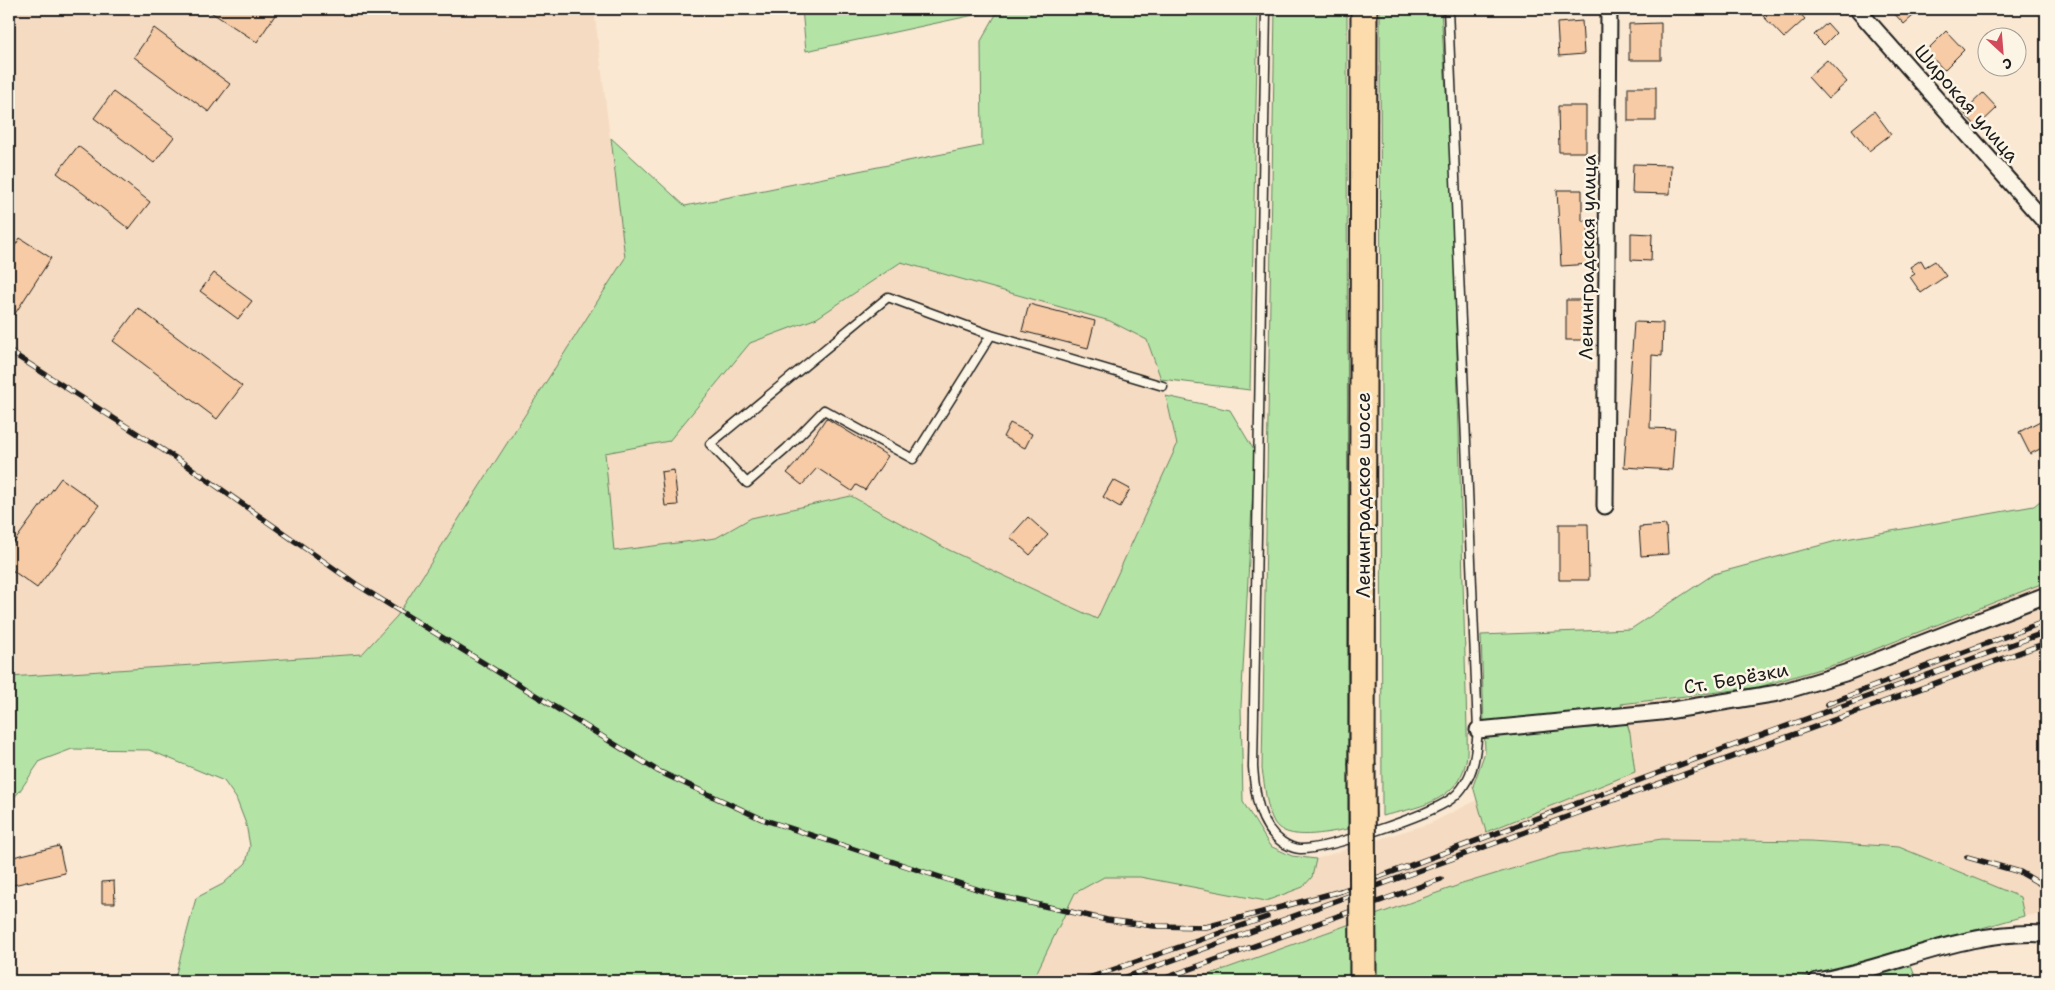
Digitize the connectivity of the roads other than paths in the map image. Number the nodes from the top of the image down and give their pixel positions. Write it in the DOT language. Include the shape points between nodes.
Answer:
graph roads {
  1 [pos="1266,9"];
  2 [pos="1364,9"];
  3 [pos="1448,9"];
  4 [pos="1610,9"];
  5 [pos="1857,9"];
  6 [pos="2046,223"];
  7 [pos="991,335"];
  8 [pos="1163,386"];
  9 [pos="1605,506"];
  10 [pos="2046,595"];
  11 [pos="1478,730"];
  12 [pos="2046,934"];
  13 [pos="1833,980"];
  14 [pos="1363,981"];
  15 [pos="1817,981"];
  1 -- 11 [label="lane" via="1253,758 1255,794 1261,814 1282,842 1298,850 1342,841 1418,815 1451,799 1465,785 1473,766"];
  2 -- 14 [label="highway, Ленинградское шоссе, bridge"];
  3 -- 11 [label="lane"];
  4 -- 9 [label="street, Ленинградская улица"];
  5 -- 6 [label="street, Широкая улица"];
  7 -- 7 [label="lane" via="888,297 710,444 747,483 824,410 913,458"];
  7 -- 8 [label="lane"];
  10 -- 11 [label="street, Ст. Берёзки" via="1845,673 1778,693 1661,712"];
  12 -- 13 [label="street" via="2026,932 1954,943"];
  13 -- 15 [label="street"];
}
